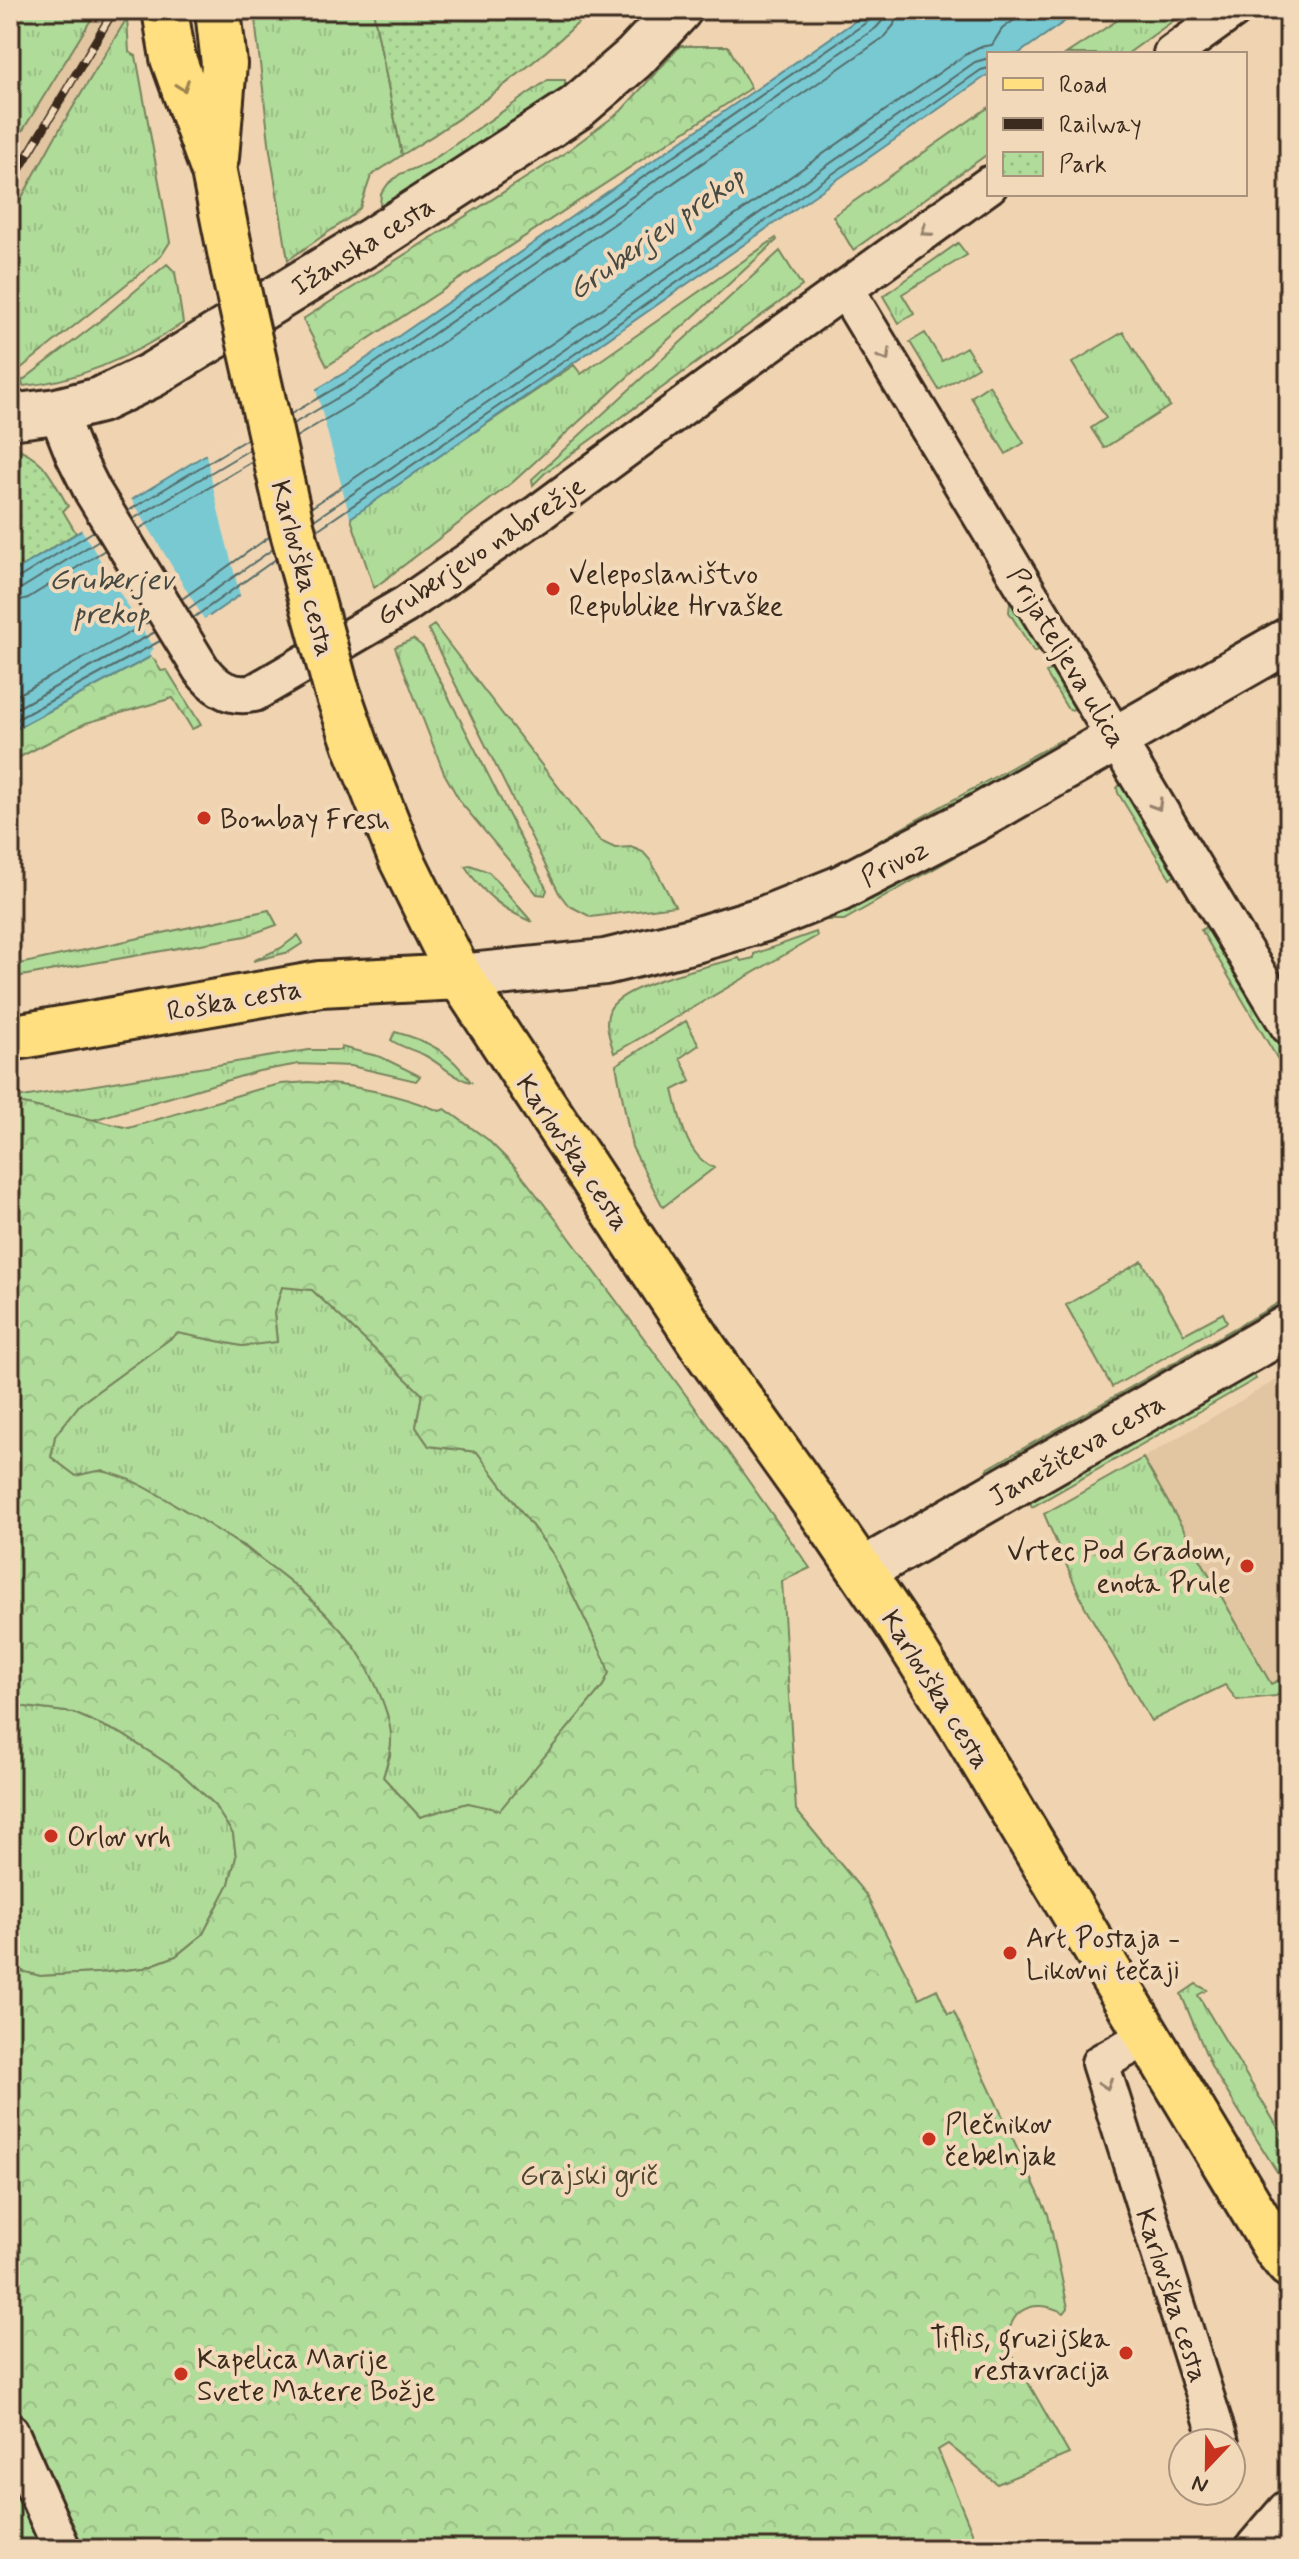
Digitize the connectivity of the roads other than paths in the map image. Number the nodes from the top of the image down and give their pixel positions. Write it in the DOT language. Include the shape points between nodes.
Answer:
graph roads {
  1 [pos="165,10"];
  2 [pos="218,10"];
  3 [pos="679,10"];
  4 [pos="1233,10"];
  5 [pos="1175,52"];
  6 [pos="214,172"];
  7 [pos="987,186"];
  8 [pos="845,289"];
  9 [pos="57,411"];
  10 [pos="10,417"];
  11 [pos="1289,640"];
  12 [pos="1117,738"];
  13 [pos="460,977"];
  14 [pos="1289,1026"];
  15 [pos="10,1038"];
  16 [pos="1289,1327"];
  17 [pos="862,1571"];
  18 [pos="1148,2036"];
  19 [pos="1285,2264"];
  20 [pos="1215,2427"];
  21 [pos="10,2432"];
  22 [pos="1289,2513"];
  23 [pos="62,2549"];
  24 [pos="1258,2549"];
  1 -- 6 [label="main road, Karlovška cesta, one-way" via="173,58"];
  2 -- 6 [label="main road, Karlovška cesta" via="224,64"];
  3 -- 9 [label="street, Ižanska cesta" via="596,93 509,153 152,375 100,400"];
  4 -- 5 [label="street"];
  6 -- 13 [label="main road, Karlovška cesta, bridge" via="288,511 336,688 401,858"];
  7 -- 8 [label="street, Gruberjevo nabrežje, one-way"];
  8 -- 9 [label="street, Gruberjevo nabrežje" via="405,605 261,691 240,695 210,680 190,653 93,492"];
  8 -- 12 [label="street, Prijateljeva ulica, one-way"];
  9 -- 10 [label="street, Ižanska cesta"];
  11 -- 12 [label="street, Privoz"];
  12 -- 13 [label="street, Privoz" via="919,850 764,919 605,962"];
  12 -- 14 [label="street, Prijateljeva ulica, one-way"];
  13 -- 15 [label="main road, Roška cesta" via="320,984"];
  13 -- 17 [label="main road, Karlovška cesta" via="698,1338"];
  16 -- 17 [label="street, Janežičeva cesta"];
  17 -- 18 [label="main road, Karlovška cesta"];
  18 -- 19 [label="main road, Karlovška cesta"];
  18 -- 20 [label="street, Karlovška cesta, one-way" via="1100,2063"];
  21 -- 23 [label="street"];
  22 -- 24 [label="street"];
}
